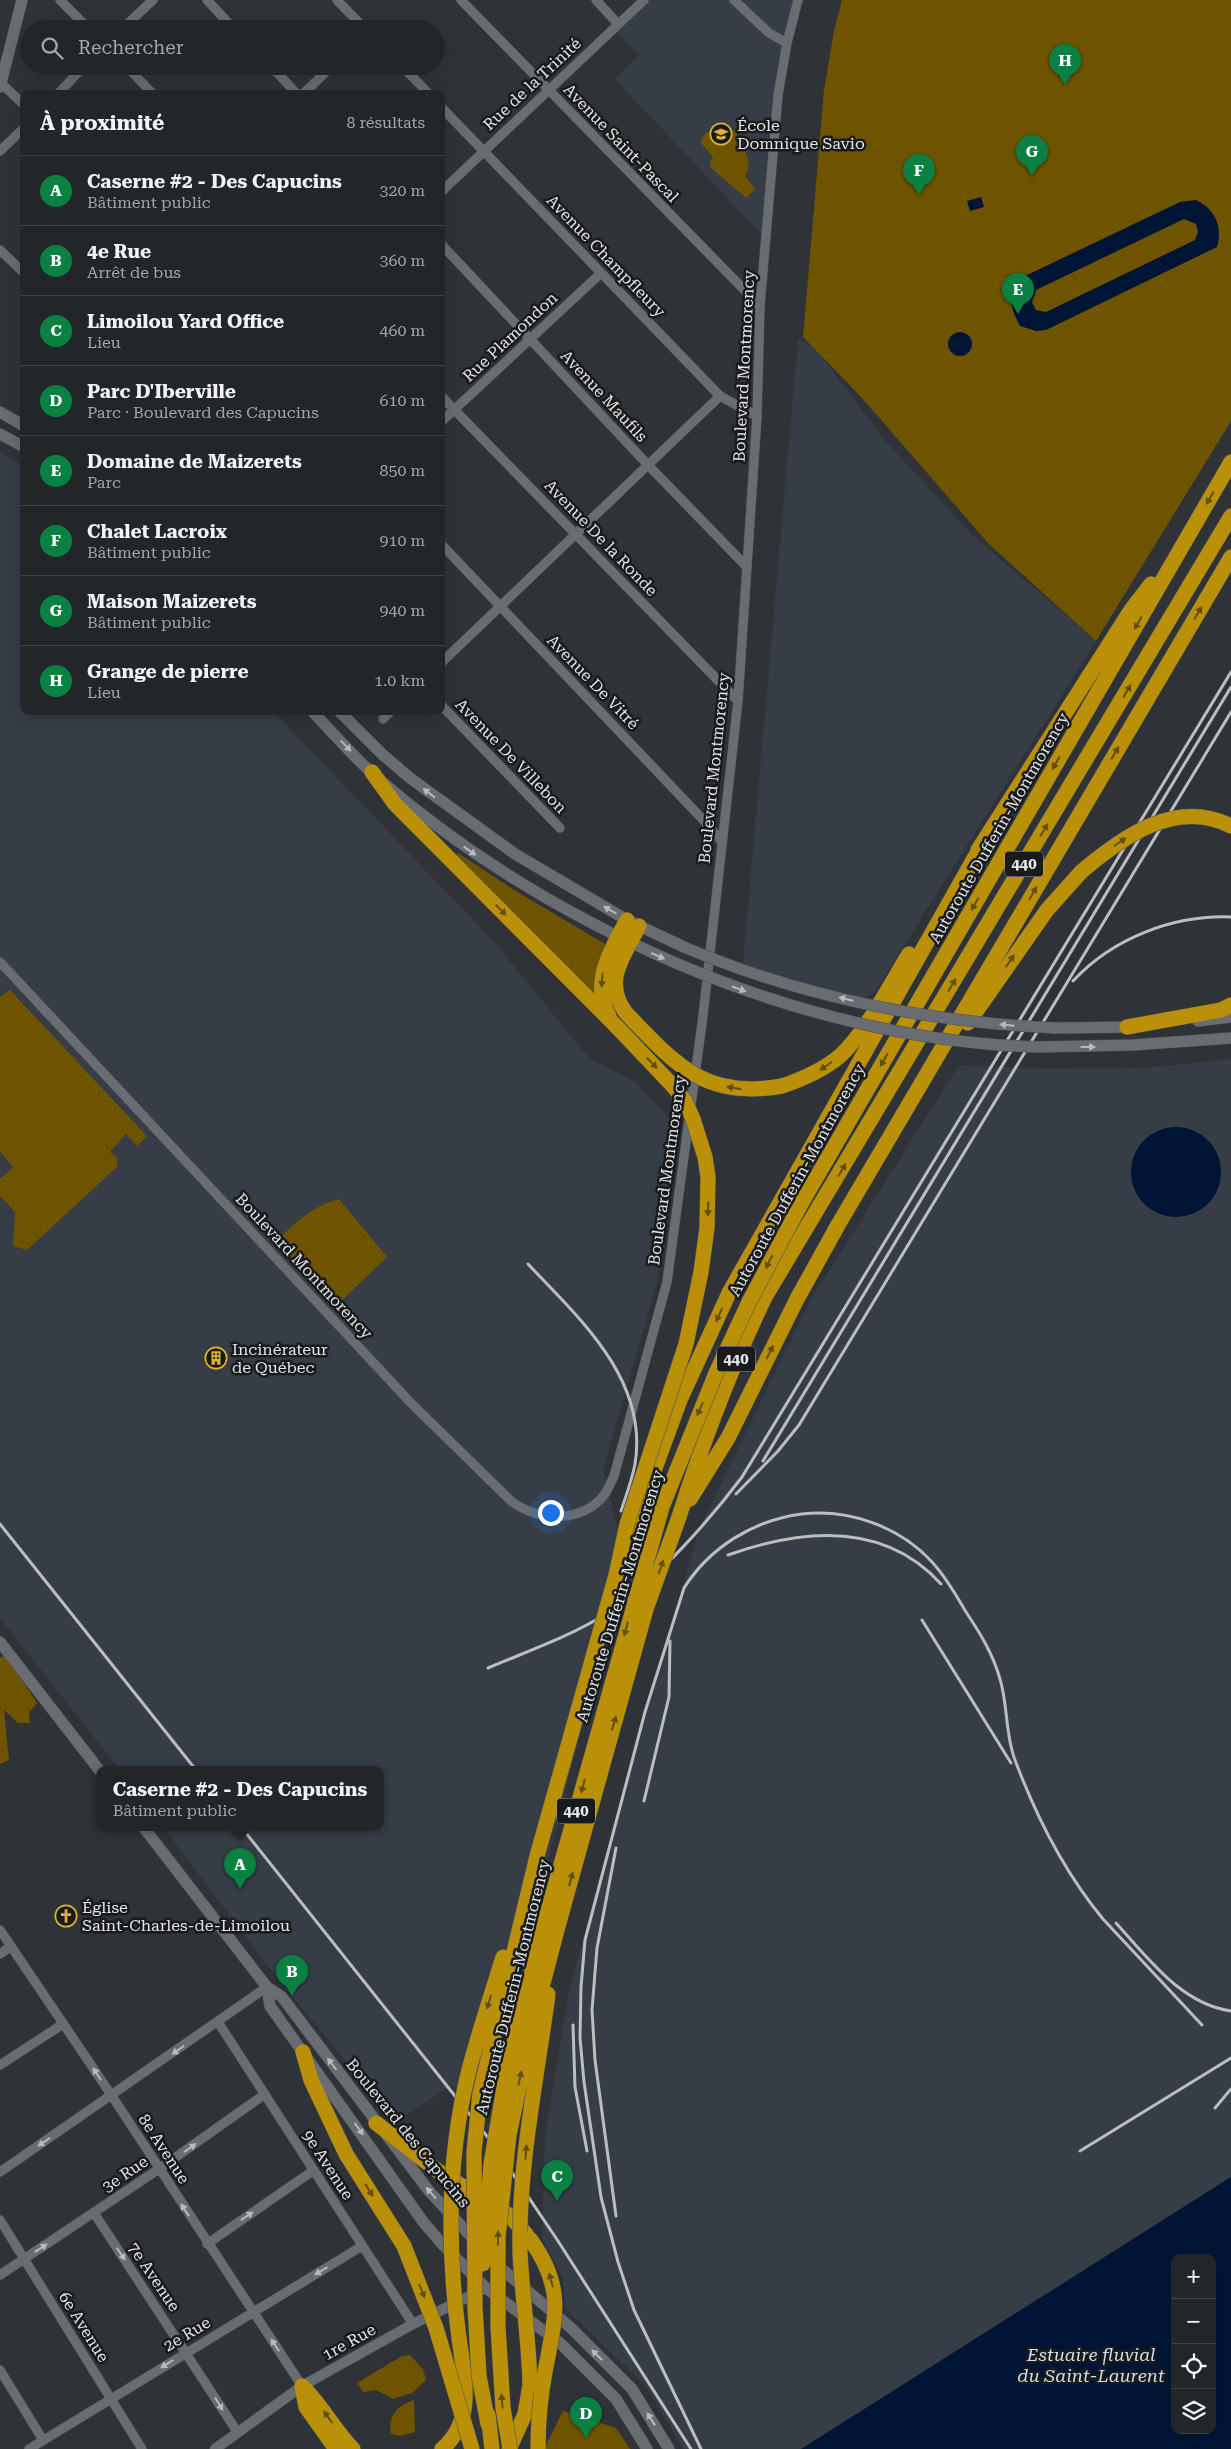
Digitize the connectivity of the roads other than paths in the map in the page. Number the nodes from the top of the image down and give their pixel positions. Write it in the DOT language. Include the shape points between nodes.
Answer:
graph roads {
  1 [pos="22,0"];
  2 [pos="60,0"];
  3 [pos="153,0"];
  4 [pos="207,0"];
  5 [pos="337,0"];
  6 [pos="461,0"];
  7 [pos="596,0"];
  8 [pos="644,0"];
  9 [pos="734,0"];
  10 [pos="798,0"];
  11 [pos="80,20"];
  12 [pos="132,20"];
  13 [pos="226,20"];
  14 [pos="356,20"];
  15 [pos="618,24"];
  16 [pos="787,43"];
  17 [pos="76,75"];
  18 [pos="134,75"];
  19 [pos="279,75"];
  20 [pos="323,75"];
  21 [pos="411,75"];
  22 [pos="0,84"];
  23 [pos="548,89"];
  24 [pos="62,90"];
  25 [pos="148,90"];
  26 [pos="293,90"];
  27 [pos="307,90"];
  28 [pos="425,90"];
  29 [pos="20,102"];
  30 [pos="445,111"];
  31 [pos="20,132"];
  32 [pos="484,150"];
  33 [pos="0,151"];
  34 [pos="445,188"];
  35 [pos="445,248"];
  36 [pos="0,250"];
  37 [pos="20,269"];
  38 [pos="600,274"];
  39 [pos="760,306"];
  40 [pos="530,339"];
  41 [pos="720,396"];
  42 [pos="445,400"];
  43 [pos="455,410"];
  44 [pos="0,412"];
  45 [pos="757,416"];
  46 [pos="445,419"];
  47 [pos="20,424"];
  48 [pos="0,434"];
  49 [pos="20,445"];
  50 [pos="1231,462"];
  51 [pos="648,465"];
  52 [pos="1231,516"];
  53 [pos="576,534"];
  54 [pos="1189,535"];
  55 [pos="445,548"];
  56 [pos="1231,557"];
  57 [pos="747,567"];
  58 [pos="502,608"];
  59 [pos="445,659"];
  60 [pos="738,701"];
  61 [pos="445,709"];
  62 [pos="316,715"];
  63 [pos="343,715"];
  64 [pos="387,715"];
  65 [pos="383,719"];
  66 [pos="372,772"];
  67 [pos="1231,826"];
  68 [pos="560,828"];
  69 [pos="721,841"];
  70 [pos="984,841"];
  71 [pos="633,923"];
  72 [pos="624,941"];
  73 [pos="0,962"];
  74 [pos="1231,1005"];
  75 [pos="1231,1017"];
  76 [pos="615,1026"];
  77 [pos="1127,1027"];
  78 [pos="1231,1038"];
  79 [pos="894,1132"];
  80 [pos="678,1517"];
  81 [pos="616,1575"];
  82 [pos="0,1642"];
  83 [pos="96,1766"];
  84 [pos="146,1831"];
  85 [pos="537,1856"];
  86 [pos="558,1926"];
  87 [pos="0,1930"];
  88 [pos="12,1946"];
  89 [pos="0,1954"];
  90 [pos="267,1987"];
  91 [pos="218,2022"];
  92 [pos="63,2024"];
  93 [pos="303,2052"];
  94 [pos="0,2065"];
  95 [pos="265,2094"];
  96 [pos="112,2096"];
  97 [pos="376,2123"];
  98 [pos="159,2169"];
  99 [pos="314,2170"];
  100 [pos="0,2172"];
  101 [pos="94,2213"];
  102 [pos="0,2220"];
  103 [pos="207,2244"];
  104 [pos="362,2246"];
  105 [pos="24,2260"];
  106 [pos="504,2273"];
  107 [pos="0,2275"];
  108 [pos="486,2288"];
  109 [pos="469,2296"];
  110 [pos="500,2298"];
  111 [pos="253,2312"];
  112 [pos="413,2324"];
  113 [pos="186,2352"];
  114 [pos="0,2370"];
  115 [pos="302,2386"];
  116 [pos="111,2399"];
  117 [pos="488,2424"];
  118 [pos="238,2433"];
  119 [pos="43,2440"];
  120 [pos="29,2449"];
  121 [pos="142,2449"];
  122 [pos="215,2449"];
  123 [pos="336,2449"];
  124 [pos="353,2449"];
  125 [pos="442,2449"];
  126 [pos="472,2449"];
  127 [pos="492,2449"];
  128 [pos="509,2449"];
  129 [pos="538,2449"];
  130 [pos="647,2449"];
  131 [pos="669,2449"];
  1 -- 22 [label="main road"];
  2 -- 11 [label="street"];
  3 -- 12 [label="street"];
  4 -- 13 [label="street"];
  5 -- 14 [label="street"];
  6 -- 23 [label="street, Avenue Saint-Pascal"];
  7 -- 15 [label="street"];
  8 -- 15 [label="street, Rue de la Trinité"];
  9 -- 16 [label="street" via="769,33"];
  10 -- 16 [label="street, Boulevard Montmorency"];
  15 -- 23 [label="street, Rue de la Trinité"];
  16 -- 39 [label="street, Boulevard Montmorency" via="778,95"];
  17 -- 24 [label="street"];
  18 -- 25 [label="street"];
  19 -- 26 [label="street"];
  20 -- 27 [label="street"];
  21 -- 28 [label="street"];
  22 -- 29 [label="street"];
  23 -- 32 [label="street, Rue de la Trinité"];
  23 -- 39 [label="street, Avenue Saint-Pascal"];
  30 -- 32 [label="street, Avenue Champfleury"];
  31 -- 33 [label="street"];
  32 -- 34 [label="street, Rue de la Trinité"];
  32 -- 38 [label="street, Avenue Champfleury"];
  35 -- 40 [label="street, Avenue Maufils"];
  36 -- 37 [label="street"];
  38 -- 40 [label="street, Rue Plamondon"];
  38 -- 41 [label="street, Avenue Champfleury"];
  39 -- 45 [label="street, Boulevard Montmorency"];
  40 -- 43 [label="street, Rue Plamondon"];
  40 -- 51 [label="street, Avenue Maufils"];
  41 -- 45 [label="street, Avenue Champfleury"];
  41 -- 51 [label="street"];
  42 -- 43 [label="street, Avenue De la Ronde"];
  43 -- 46 [label="street, Rue Plamondon"];
  43 -- 53 [label="street, Avenue De la Ronde"];
  44 -- 47 [label="main road"];
  45 -- 57 [label="street, Boulevard Montmorency"];
  48 -- 49 [label="main road"];
  50 -- 54 [label="highway, Autoroute Dufferin-Montmorency / 440, one-way"];
  51 -- 53 [label="street"];
  51 -- 57 [label="street, Avenue Maufils"];
  80 -- 52 [label="highway, Autoroute Dufferin-Montmorency / 440, one-way" via="702,1443 765,1297"];
  53 -- 58 [label="street"];
  53 -- 60 [label="street, Avenue De la Ronde"];
  54 -- 70 [label="highway" via="1131,610"];
  54 -- 117 [label="highway, Autoroute Dufferin-Montmorency / 440, one-way, bridge" via="801,1204 716,1373 662,1507 506,2075 487,2209 482,2304"];
  55 -- 58 [label="street, Avenue De Vitré"];
  79 -- 56 [label="highway, one-way"];
  57 -- 60 [label="street, Boulevard Montmorency"];
  58 -- 59 [label="street"];
  58 -- 69 [label="street, Avenue De Vitré"];
  60 -- 69 [label="street, Boulevard Montmorency"];
  61 -- 68 [label="street, Avenue De Villebon"];
  62 -- 66 [label="main road, one-way"];
  71 -- 63 [label="main road, one-way" via="540,870 439,801 382,754"];
  64 -- 65 [label="street"];
  66 -- 72 [label="main road, one-way" via="485,861"];
  66 -- 76 [label="highway, one-way" via="395,804"];
  79 -- 67 [label="highway, one-way, bridge" via="1047,910 1081,872 1122,840 1163,820 1202,818"];
  69 -- 73 [label="street, Boulevard Montmorency" via="703,1016 666,1282 614,1476 605,1494 592,1506 574,1514 553,1517 533,1513 511,1501 410,1402"];
  70 -- 72 [label="highway, one-way, bridge" via="855,1038 840,1056 822,1068 782,1086 743,1089 703,1079 669,1057 626,1013 616,996 615,975"];
  70 -- 81 [label="highway, one-way, bridge" via="729,1293 680,1400"];
  71 -- 72 [label="highway"];
  77 -- 71 [label="main road, one-way, bridge" via="1055,1028 991,1024 886,1008 802,988 708,957"];
  72 -- 76 [label="highway, one-way" via="603,969 601,980 602,1000"];
  72 -- 78 [label="main road, one-way, bridge" via="755,994 865,1023 964,1041 1040,1047"];
  74 -- 77 [label="highway" via="1221,1010"];
  75 -- 77 [label="main road"];
  76 -- 81 [label="highway, one-way, bridge" via="659,1069 685,1101 701,1138 708,1198 701,1272 686,1344 627,1524"];
  80 -- 79 [label="highway, one-way" via="728,1438 797,1299"];
  86 -- 80 [label="highway, Autoroute Dufferin-Montmorency / 440, one-way, bridge" via="646,1609"];
  81 -- 85 [label="highway, bridge"];
  82 -- 83 [label="main road"];
  84 -- 90 [label="main road, Boulevard des Capucins"];
  85 -- 117 [label="highway, bridge" via="480,2094 474,2152 476,2344"];
  85 -- 125 [label="highway, one-way, bridge" via="470,2067 459,2125 453,2183 452,2288 466,2400 458,2427"];
  128 -- 86 [label="highway, one-way, bridge" via="525,2414 530,2385 520,2251 522,2200 526,2147"];
  128 -- 86 [label="highway, Autoroute Dufferin-Montmorency / 440, one-way, bridge" via="499,2360 500,2200 521,2074"];
  87 -- 88 [label="street, 8e Avenue"];
  88 -- 89 [label="street"];
  88 -- 92 [label="street, 8e Avenue"];
  90 -- 91 [label="street"];
  90 -- 93 [label="main road, Boulevard des Capucins" via="270,2006"];
  97 -- 90 [label="main road, Boulevard des Capucins, one-way" via="282,1997"];
  91 -- 95 [label="street, 9e Avenue"];
  91 -- 96 [label="street, one-way"];
  92 -- 94 [label="street"];
  96 -- 92 [label="street, 8e Avenue, one-way"];
  93 -- 108 [label="main road, Boulevard des Capucins, one-way" via="424,2222"];
  93 -- 126 [label="highway, one-way, bridge" via="311,2080 346,2154 404,2246 436,2328"];
  98 -- 95 [label="street, 3e Rue, one-way"];
  95 -- 99 [label="street, 9e Avenue"];
  96 -- 98 [label="street, 8e Avenue"];
  96 -- 100 [label="street, one-way"];
  106 -- 97 [label="main road, Boulevard des Capucins, one-way" via="429,2191"];
  129 -- 97 [label="highway, one-way, bridge" via="540,2402 556,2310 552,2278 540,2252 509,2216 438,2171"];
  98 -- 101 [label="street, 3e Rue"];
  103 -- 98 [label="street, 8e Avenue, one-way"];
  103 -- 99 [label="street, one-way"];
  99 -- 104 [label="street, 9e Avenue"];
  105 -- 101 [label="street, 3e Rue, one-way"];
  101 -- 113 [label="street, 7e Avenue, one-way"];
  102 -- 105 [label="street, 6e Avenue"];
  103 -- 111 [label="street, 8e Avenue"];
  104 -- 111 [label="street, 2e Rue, one-way"];
  104 -- 112 [label="street, 9e Avenue"];
  105 -- 107 [label="street, 3e Rue"];
  105 -- 116 [label="street, 6e Avenue"];
  106 -- 108 [label="street, 1re Rue"];
  131 -- 106 [label="main road, Boulevard des Capucins, one-way" via="632,2389 570,2327"];
  108 -- 109 [label="street, 1re Rue"];
  108 -- 110 [label="main road, Boulevard des Capucins"];
  109 -- 110 [label="main road"];
  109 -- 112 [label="street, 1re Rue"];
  110 -- 130 [label="main road, Boulevard des Capucins" via="560,2343 616,2399"];
  111 -- 113 [label="street, 2e Rue"];
  115 -- 111 [label="street, 8e Avenue, one-way"];
  112 -- 115 [label="street, 1re Rue"];
  113 -- 116 [label="street, 2e Rue, one-way"];
  113 -- 118 [label="street, 7e Avenue, one-way"];
  114 -- 119 [label="street"];
  115 -- 118 [label="street, 1re Rue"];
  115 -- 123 [label="highway" via="306,2407"];
  124 -- 115 [label="highway, one-way" via="316,2399"];
  116 -- 119 [label="street, 2e Rue"];
  116 -- 121 [label="street, 6e Avenue"];
  117 -- 127 [label="highway, Autoroute Dufferin-Montmorency / 440, bridge"];
  118 -- 122 [label="street, 1re Rue"];
  119 -- 120 [label="street, 2e Rue"];
}
